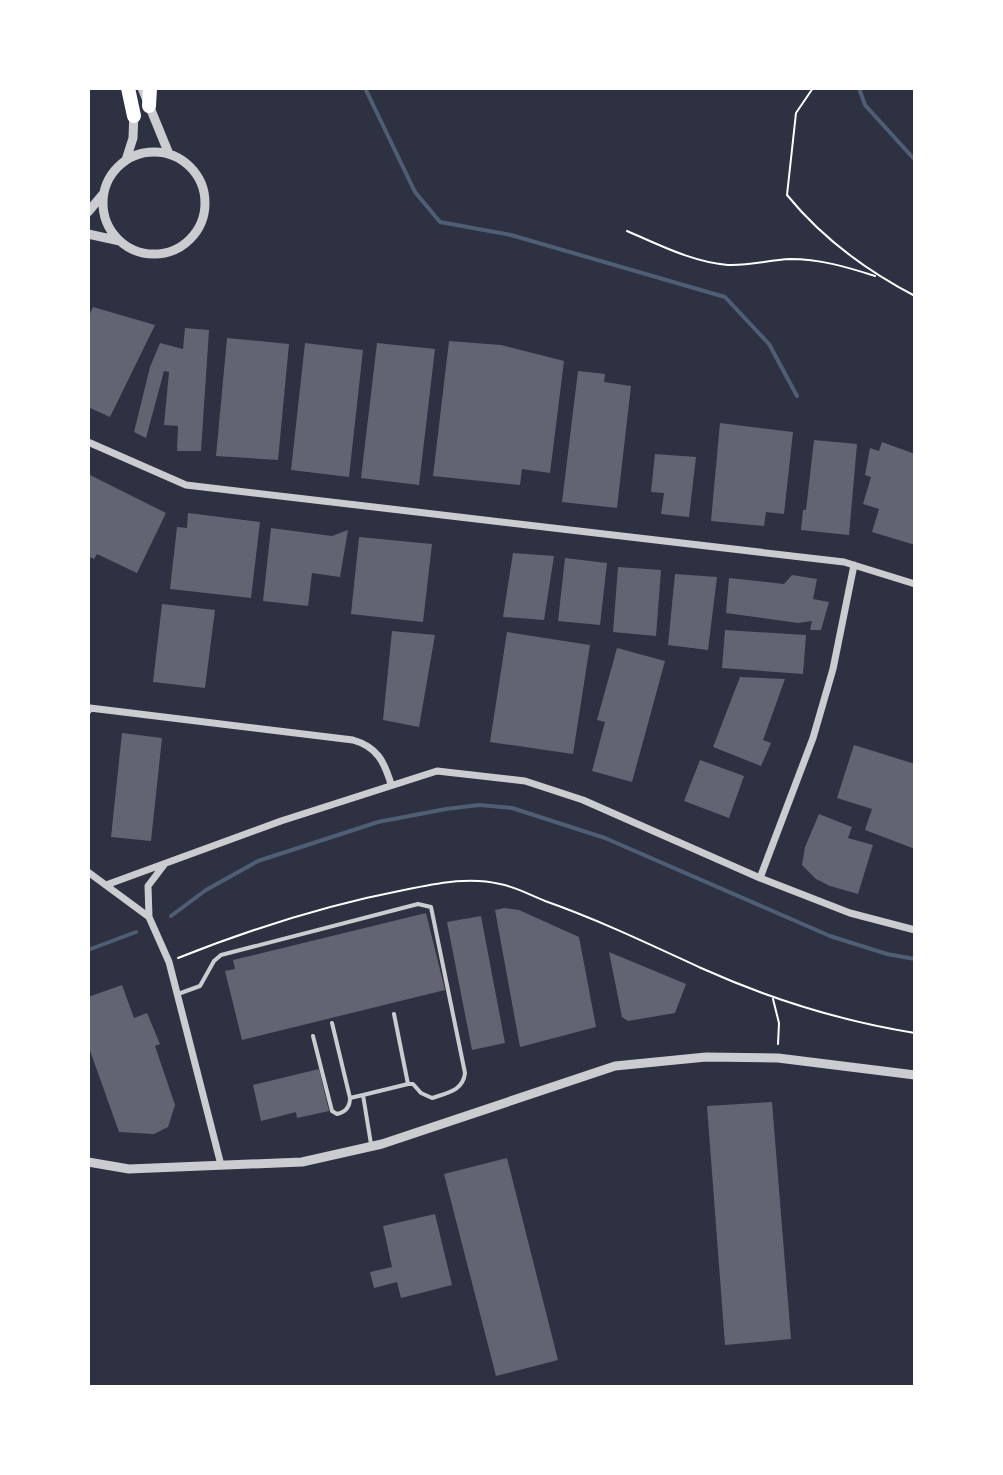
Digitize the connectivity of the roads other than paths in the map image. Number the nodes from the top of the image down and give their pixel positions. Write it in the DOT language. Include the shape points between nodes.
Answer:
graph roads {
  1 [pos="131,88"];
  2 [pos="142,88"];
  3 [pos="150,88"];
  4 [pos="149,106"];
  5 [pos="134,116"];
  6 [pos="169,154"];
  7 [pos="126,160"];
  8 [pos="104,193"];
  9 [pos="88,212"];
  10 [pos="88,234"];
  11 [pos="121,241"];
  12 [pos="88,442"];
  13 [pos="854,565"];
  14 [pos="915,584"];
  15 [pos="88,711"];
  16 [pos="391,784"];
  17 [pos="165,863"];
  18 [pos="88,872"];
  19 [pos="760,878"];
  20 [pos="106,885"];
  21 [pos="149,917"];
  22 [pos="915,930"];
  23 [pos="178,994"];
  24 [pos="394,1014"];
  25 [pos="332,1023"];
  26 [pos="313,1036"];
  27 [pos="915,1075"];
  28 [pos="408,1084"];
  29 [pos="363,1095"];
  30 [pos="350,1098"];
  31 [pos="372,1147"];
  32 [pos="88,1162"];
  33 [pos="221,1165"];
  1 -- 5 [label="highway"];
  2 -- 4 [label="street"];
  3 -- 4 [label="highway"];
  4 -- 6 [label="street"];
  5 -- 7 [label="street"];
  6 -- 7 [label="street" via="140,154"];
  6 -- 11 [label="street" via="190,167 203,187 206,204 199,227 182,246 167,253 143,252"];
  7 -- 8 [label="street"];
  8 -- 9 [label="street"];
  8 -- 11 [label="street" via="106,220"];
  10 -- 11 [label="street"];
  12 -- 13 [label="street" via="186,485"];
  13 -- 14 [label="street"];
  13 -- 19 [label="street" via="813,738"];
  15 -- 16 [label="street" via="353,740 382,757"];
  16 -- 17 [label="street"];
  16 -- 19 [label="street" via="437,771 525,781 583,800"];
  17 -- 20 [label="street"];
  17 -- 21 [label="street" via="148,886"];
  18 -- 20 [label="street"];
  19 -- 22 [label="street" via="850,913"];
  20 -- 21 [label="street"];
  21 -- 23 [label="street"];
  23 -- 28 [label="lane" via="200,986 221,955 426,904 434,913 465,1073 458,1089 432,1098"];
  23 -- 33 [label="street"];
  24 -- 28 [label="lane"];
  25 -- 30 [label="lane"];
  26 -- 30 [label="lane" via="332,1111 344,1112"];
  27 -- 31 [label="street" via="778,1058 706,1057 615,1066"];
  28 -- 29 [label="lane"];
  29 -- 30 [label="lane"];
  29 -- 31 [label="lane"];
  31 -- 33 [label="street" via="302,1162"];
  32 -- 33 [label="street" via="129,1169"];
}
